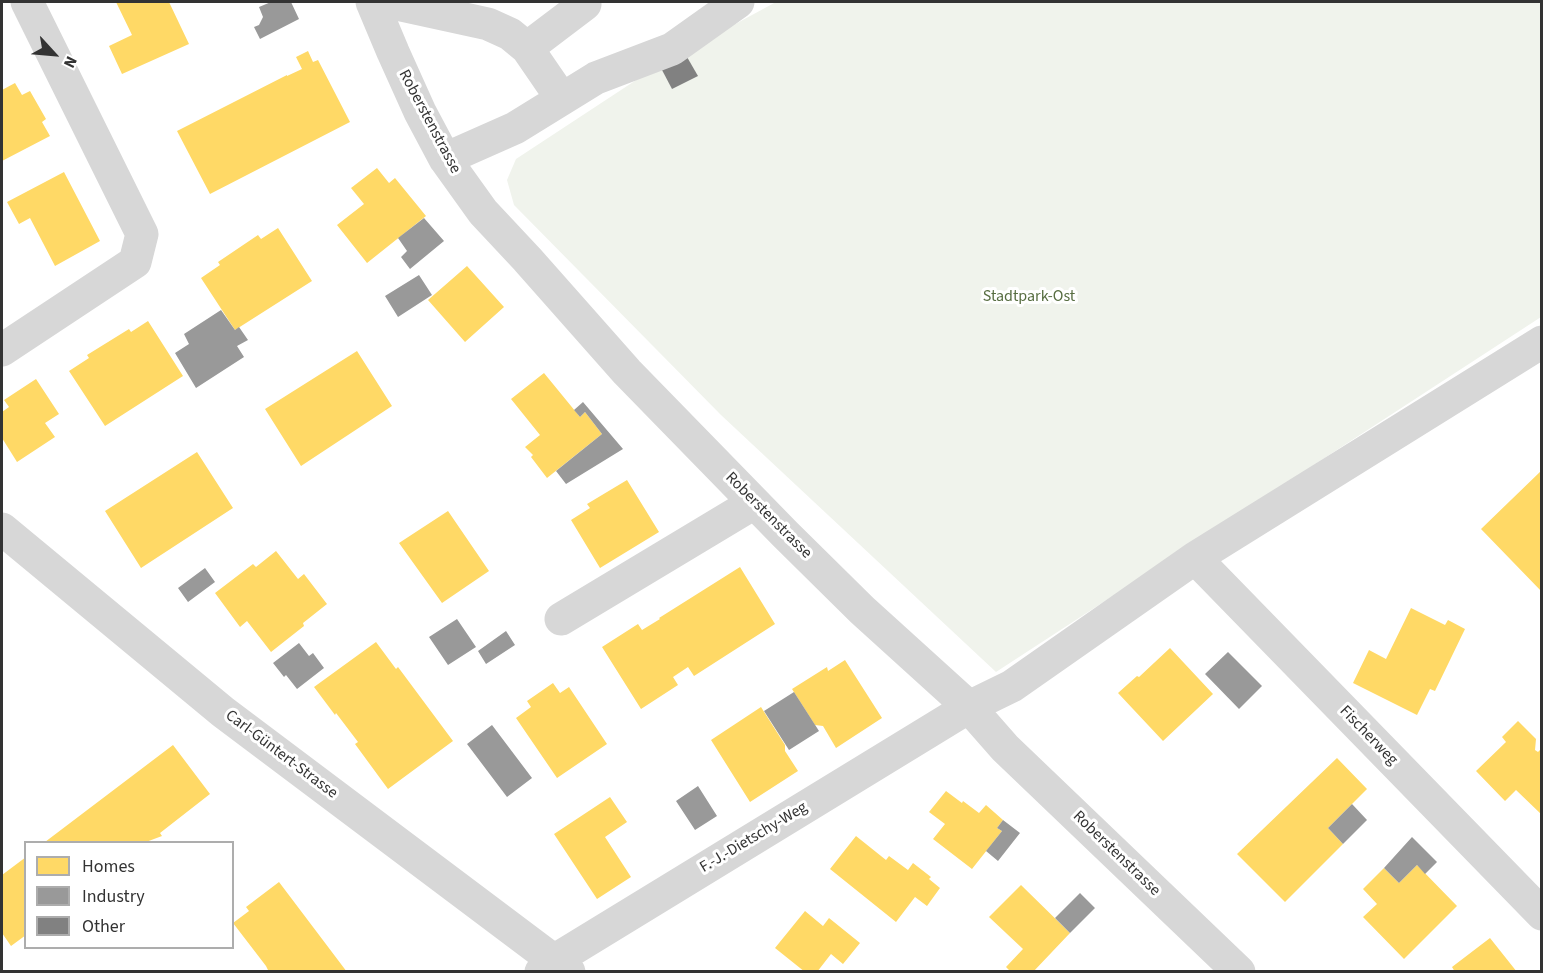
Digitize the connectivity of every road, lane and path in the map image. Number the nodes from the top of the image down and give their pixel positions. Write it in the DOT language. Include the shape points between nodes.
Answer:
graph roads {
  1 [pos="27,2"];
  2 [pos="372,2"];
  3 [pos="387,2"];
  4 [pos="584,2"];
  5 [pos="738,2"];
  6 [pos="527,48"];
  7 [pos="562,99"];
  8 [pos="445,159"];
  9 [pos="1542,342"];
  10 [pos="2,350"];
  11 [pos="754,503"];
  12 [pos="2,529"];
  13 [pos="1195,558"];
  14 [pos="561,619"];
  15 [pos="969,707"];
  16 [pos="1542,914"];
  17 [pos="555,968"];
  18 [pos="1239,972"];
  1 -- 10 [label="street" via="142,234 135,262"];
  2 -- 8 [label="street, Roberstenstrasse"];
  3 -- 6 [label="street" via="488,24 510,34"];
  4 -- 6 [label="street"];
  5 -- 7 [label="street" via="672,49 596,78"];
  6 -- 7 [label="street"];
  7 -- 8 [label="street" via="515,128"];
  8 -- 11 [label="street, Roberstenstrasse" via="483,212 627,372"];
  9 -- 13 [label="street"];
  11 -- 14 [label="street"];
  11 -- 15 [label="street, Roberstenstrasse" via="862,610"];
  12 -- 17 [label="street, Carl-Güntert-Strasse" via="223,712"];
  13 -- 15 [label="street" via="1012,686"];
  13 -- 16 [label="street, Fischerweg"];
  15 -- 17 [label="street, F.-J.-Dietschy-Weg"];
  15 -- 18 [label="street, Roberstenstrasse" via="1005,748"];
}
